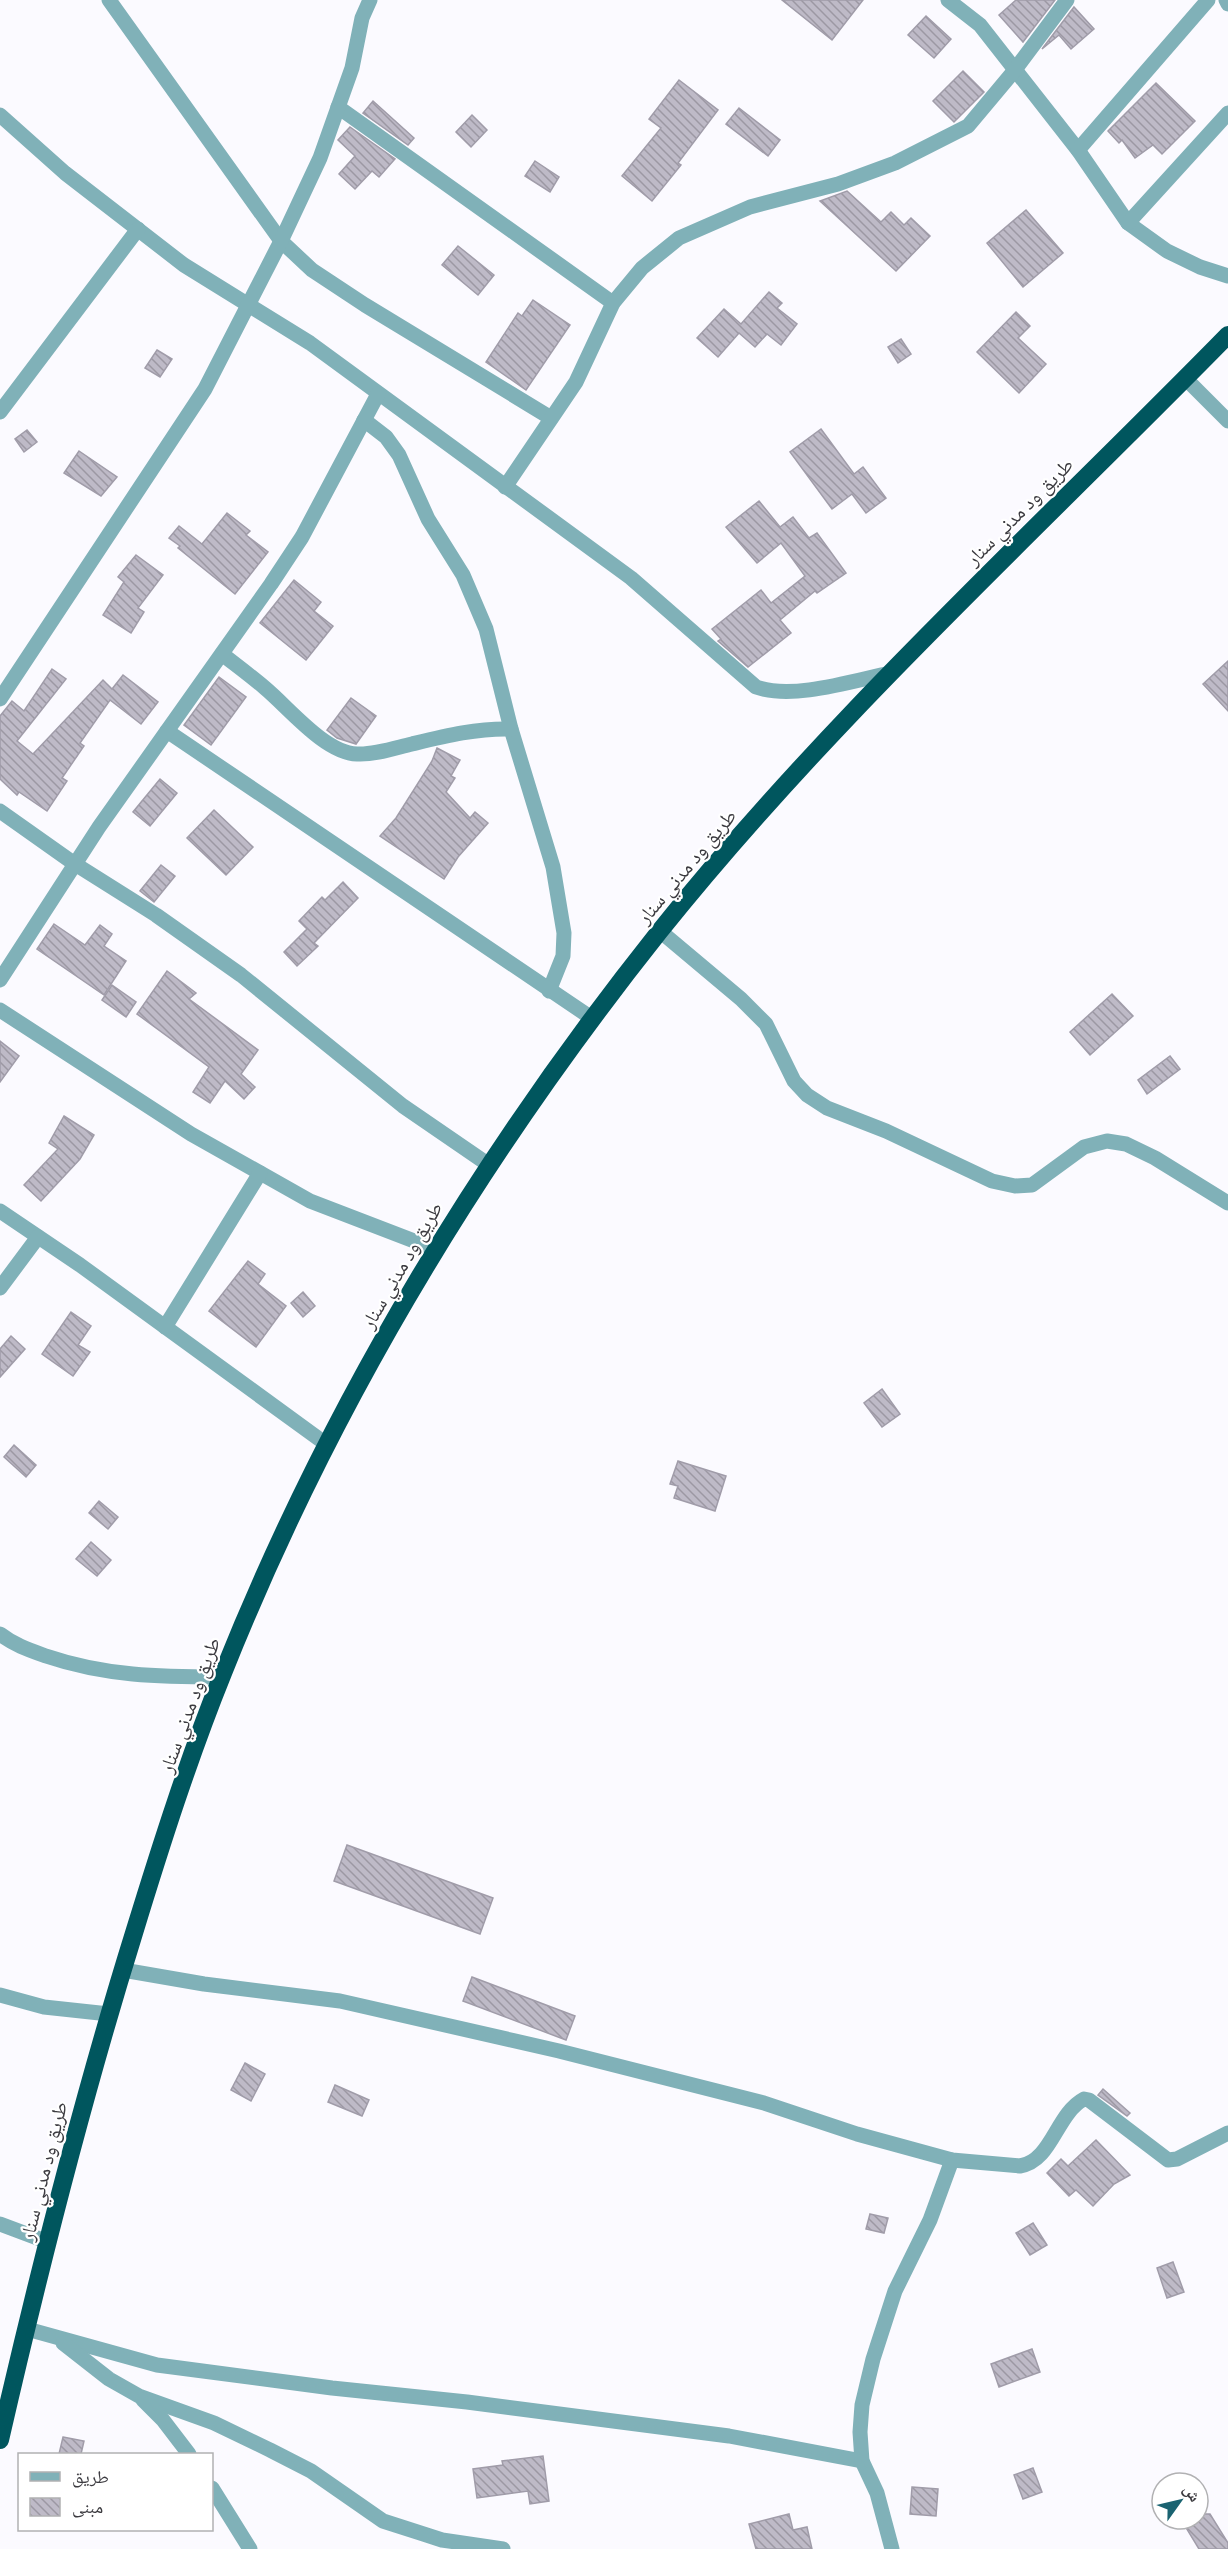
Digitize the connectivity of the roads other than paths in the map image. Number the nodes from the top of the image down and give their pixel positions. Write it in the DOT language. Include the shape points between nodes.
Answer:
graph roads {
  1 [pos="109,0"];
  2 [pos="370,0"];
  3 [pos="948,0"];
  4 [pos="1067,0"];
  5 [pos="1208,0"];
  6 [pos="1014,70"];
  7 [pos="338,107"];
  8 [pos="1228,113"];
  9 [pos="0,115"];
  10 [pos="1078,150"];
  11 [pos="1128,223"];
  12 [pos="138,230"];
  13 [pos="281,241"];
  14 [pos="1228,276"];
  15 [pos="613,303"];
  16 [pos="249,305"];
  17 [pos="1228,335"];
  18 [pos="1185,378"];
  19 [pos="378,393"];
  20 [pos="0,412"];
  21 [pos="551,418"];
  22 [pos="364,420"];
  23 [pos="1228,421"];
  24 [pos="505,487"];
  25 [pos="222,654"];
  26 [pos="890,673"];
  27 [pos="0,699"];
  28 [pos="512,729"];
  29 [pos="167,731"];
  30 [pos="0,811"];
  31 [pos="75,864"];
  32 [pos="660,931"];
  33 [pos="0,980"];
  34 [pos="549,991"];
  35 [pos="0,1010"];
  36 [pos="593,1019"];
  37 [pos="489,1165"];
  38 [pos="260,1173"];
  39 [pos="1228,1203"];
  40 [pos="0,1211"];
  41 [pos="38,1237"];
  42 [pos="435,1249"];
  43 [pos="0,1288"];
  44 [pos="165,1327"];
  45 [pos="326,1444"];
  46 [pos="0,1634"];
  47 [pos="221,1677"];
  48 [pos="123,1970"];
  49 [pos="0,1995"];
  50 [pos="110,2014"];
  51 [pos="1228,2133"];
  52 [pos="951,2160"];
  53 [pos="0,2224"];
  54 [pos="48,2242"];
  55 [pos="27,2329"];
  56 [pos="57,2339"];
  57 [pos="139,2396"];
  58 [pos="0,2440"];
  59 [pos="188,2453"];
  60 [pos="862,2461"];
  61 [pos="213,2490"];
  62 [pos="250,2549"];
  63 [pos="503,2549"];
  64 [pos="892,2549"];
  1 -- 13 [label="street"];
  2 -- 7 [label="street"];
  3 -- 6 [label="street" via="980,25"];
  4 -- 6 [label="street"];
  5 -- 10 [label="street"];
  6 -- 10 [label="street"];
  6 -- 15 [label="street" via="968,126 895,163 838,184 750,207 679,238 642,268"];
  7 -- 13 [label="street" via="320,158"];
  7 -- 15 [label="street"];
  8 -- 11 [label="street"];
  9 -- 12 [label="street"];
  10 -- 11 [label="street"];
  11 -- 14 [label="street" via="1167,250"];
  12 -- 16 [label="street" via="184,265"];
  12 -- 20 [label="street"];
  13 -- 16 [label="street"];
  13 -- 21 [label="street" via="312,270 365,305"];
  15 -- 21 [label="street" via="576,382"];
  16 -- 19 [label="street"];
  16 -- 27 [label="street" via="205,389"];
  17 -- 18 [label="highway, طريق ود مدني سنار"];
  18 -- 23 [label="street"];
  18 -- 26 [label="highway, طريق ود مدني سنار"];
  19 -- 22 [label="street"];
  19 -- 24 [label="street"];
  21 -- 24 [label="street"];
  22 -- 25 [label="street" via="302,537"];
  22 -- 28 [label="street" via="386,437 399,455 428,519 463,574 486,628"];
  24 -- 26 [label="street" via="631,578 756,687 770,692"];
  25 -- 28 [label="street" via="316,734 356,754 464,732"];
  25 -- 29 [label="street"];
  26 -- 32 [label="highway, طريق ود مدني سنار" via="770,800"];
  28 -- 34 [label="street" via="553,867 564,933 562,956"];
  29 -- 31 [label="street"];
  29 -- 34 [label="street"];
  30 -- 31 [label="street"];
  31 -- 33 [label="street"];
  31 -- 37 [label="street" via="242,975 403,1106"];
  32 -- 36 [label="highway, طريق ود مدني سنار"];
  32 -- 39 [label="street" via="766,1024 794,1081 827,1108 992,1181 1015,1186 1032,1185 1084,1147 1107,1141 1126,1144"];
  34 -- 36 [label="street"];
  35 -- 38 [label="street" via="192,1134"];
  36 -- 37 [label="highway, طريق ود مدني سنار"];
  37 -- 42 [label="highway, طريق ود مدني سنار"];
  38 -- 42 [label="street" via="310,1200"];
  38 -- 44 [label="street"];
  40 -- 41 [label="street"];
  41 -- 43 [label="street"];
  41 -- 44 [label="street"];
  42 -- 45 [label="highway, طريق ود مدني سنار"];
  44 -- 45 [label="street"];
  45 -- 47 [label="highway, طريق ود مدني سنار"];
  46 -- 47 [label="street" via="14,1644 80,1667 152,1677"];
  47 -- 48 [label="highway, طريق ود مدني سنار" via="161,1846"];
  48 -- 50 [label="highway, طريق ود مدني سنار"];
  48 -- 52 [label="street" via="340,2001 559,2050 764,2103"];
  49 -- 50 [label="street" via="44,2007"];
  50 -- 54 [label="highway, طريق ود مدني سنار"];
  51 -- 52 [label="street" via="1168,2160 1083,2099 1038,2159 1030,2164"];
  52 -- 60 [label="street" via="930,2220 903,2271 873,2359 862,2405"];
  53 -- 54 [label="street"];
  54 -- 55 [label="highway, طريق ود مدني سنار"];
  55 -- 56 [label="street"];
  55 -- 58 [label="highway, طريق ود مدني سنار"];
  56 -- 57 [label="street" via="109,2379"];
  56 -- 60 [label="street" via="157,2365 729,2436"];
  57 -- 59 [label="street"];
  57 -- 63 [label="street" via="214,2423 280,2455 311,2471 383,2521 442,2540"];
  60 -- 64 [label="street" via="877,2493"];
  61 -- 62 [label="street"];
}
